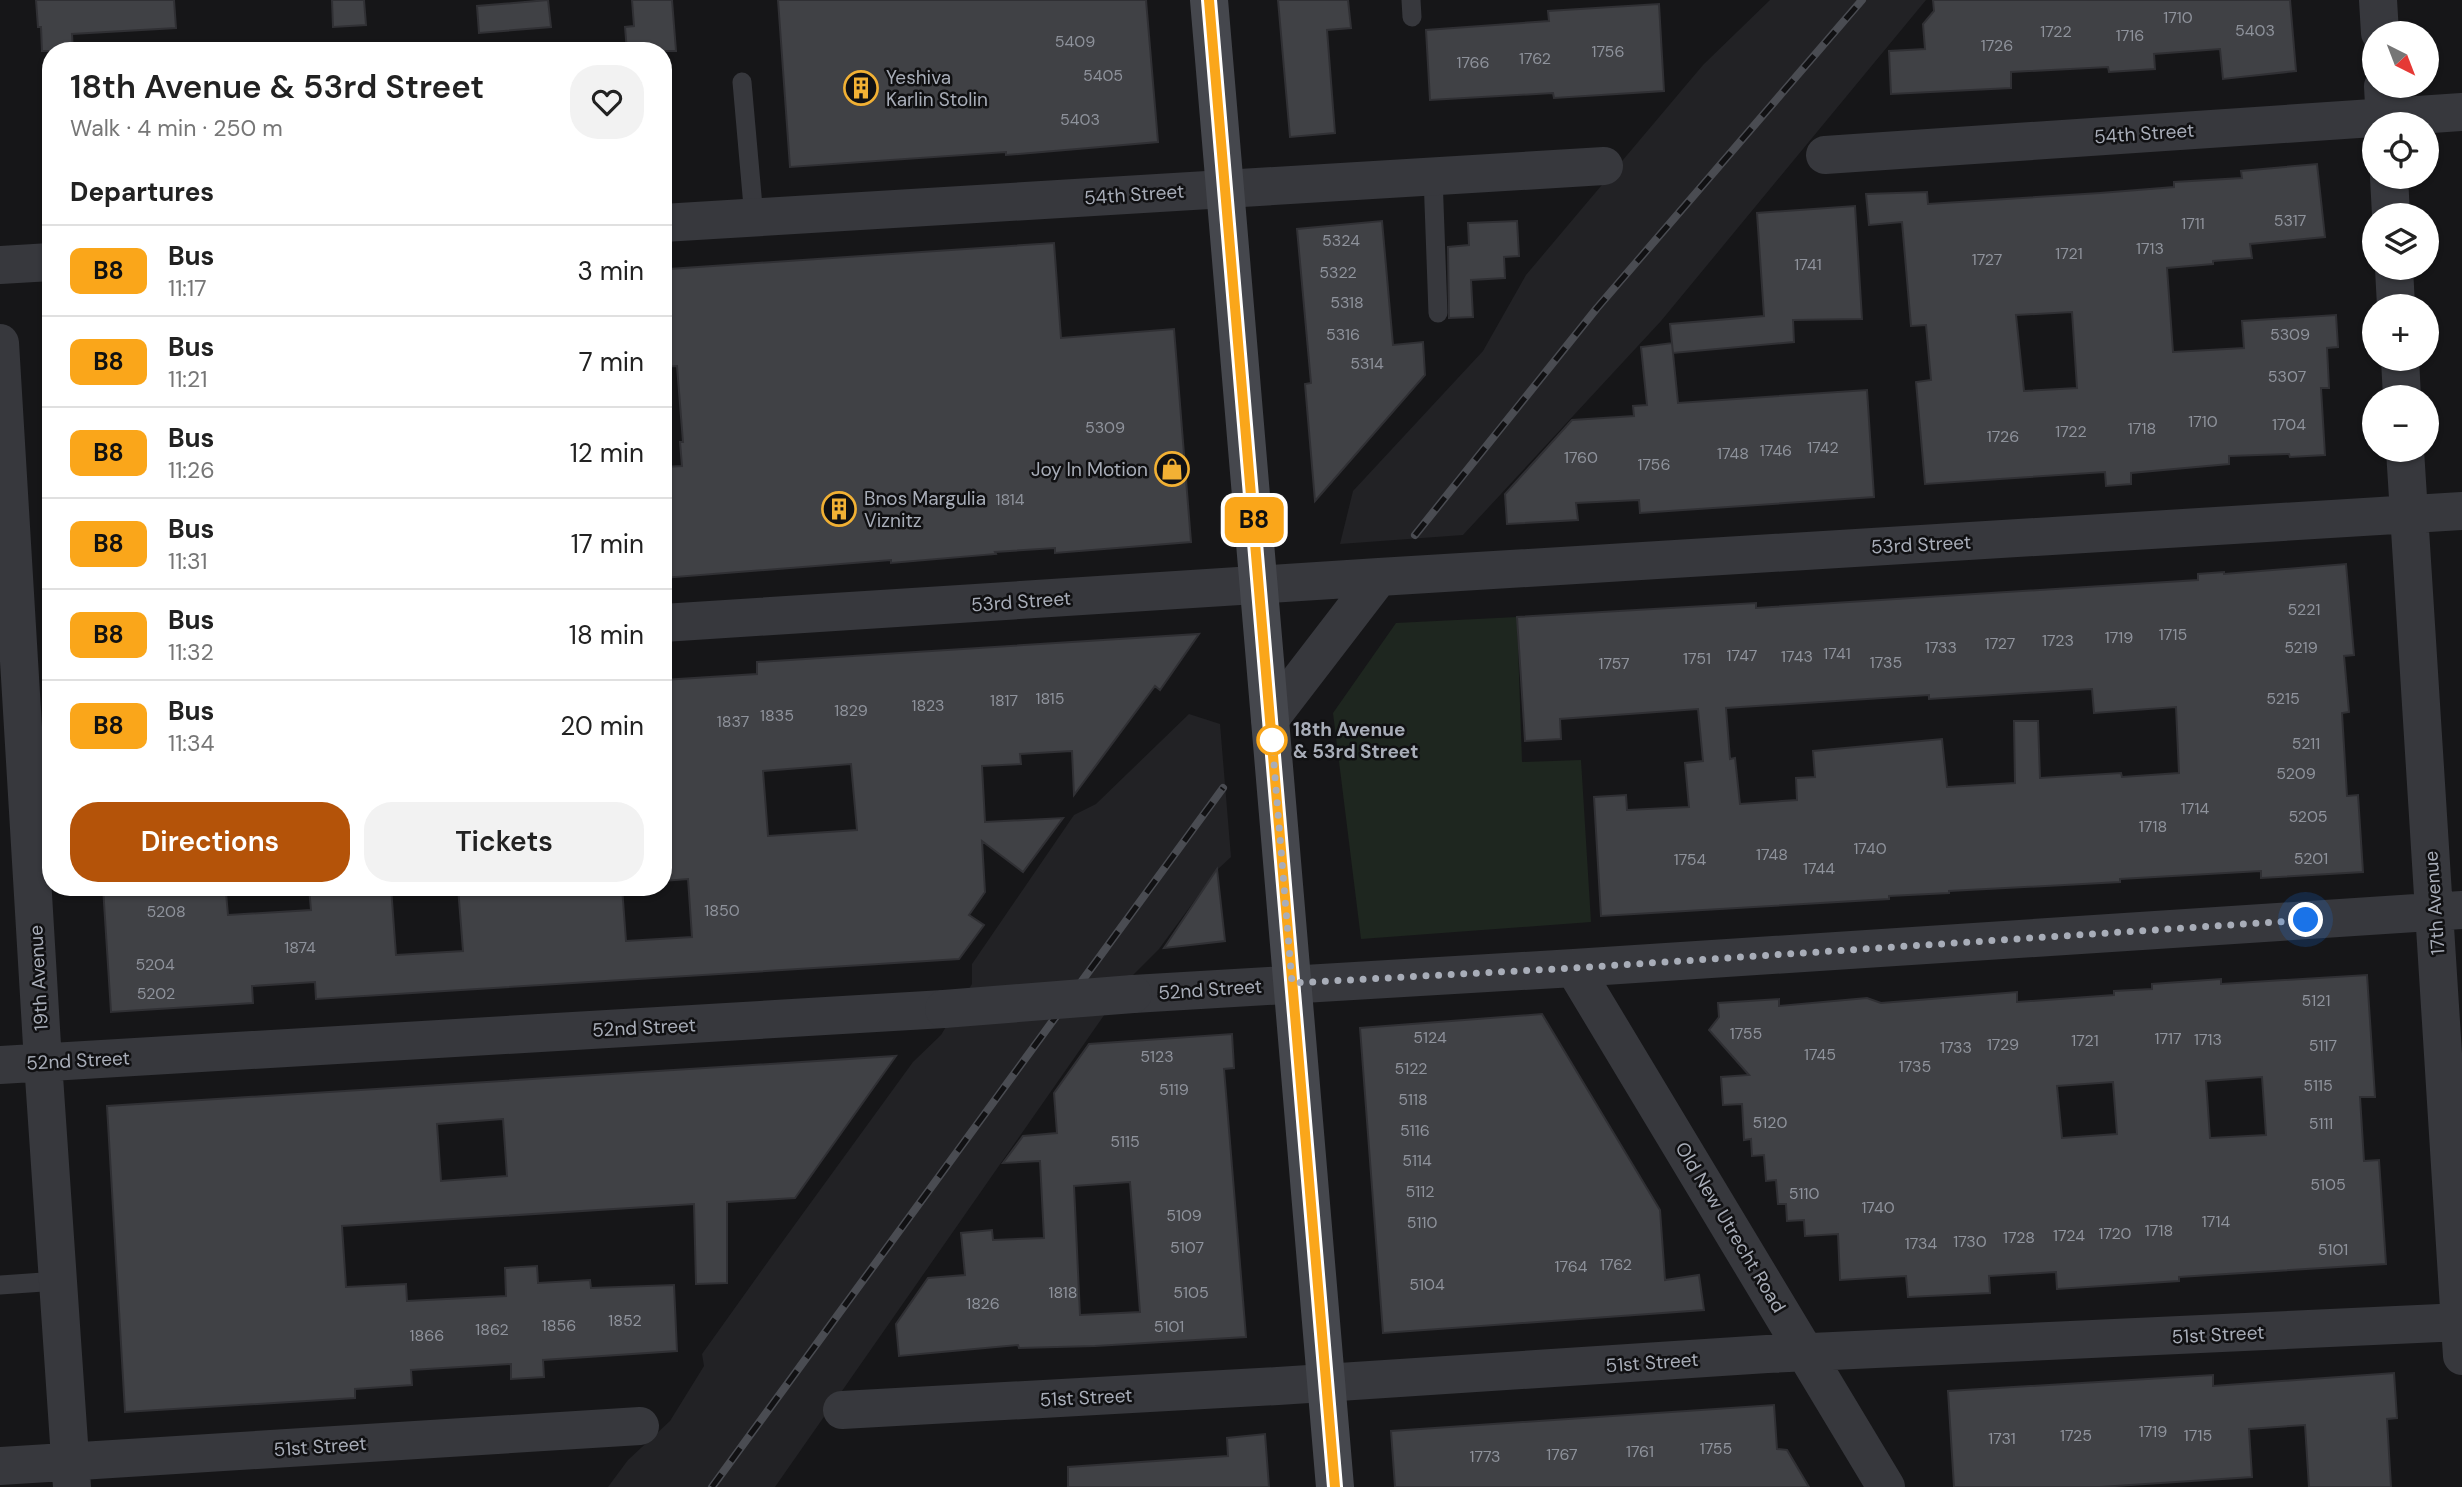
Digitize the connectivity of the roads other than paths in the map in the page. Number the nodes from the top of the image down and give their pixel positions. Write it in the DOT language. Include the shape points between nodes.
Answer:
graph roads {
  1 [pos="1209,0"];
  2 [pos="2378,0"];
  3 [pos="2379,21"];
  4 [pos="742,82"];
  5 [pos="2384,109"];
  6 [pos="2462,112"];
  7 [pos="1825,155"];
  8 [pos="1604,166"];
  9 [pos="1433,176"];
  10 [pos="1225,188"];
  11 [pos="754,218"];
  12 [pos="672,223"];
  13 [pos="42,263"];
  14 [pos="0,265"];
  15 [pos="1438,313"];
  16 [pos="0,343"];
  17 [pos="3,445"];
  18 [pos="2406,462"];
  19 [pos="2462,511"];
  20 [pos="2409,514"];
  21 [pos="1379,576"];
  22 [pos="1260,585"];
  23 [pos="672,622"];
  24 [pos="24,663"];
  25 [pos="1270,719"];
  26 [pos="2448,911"];
  27 [pos="1574,968"];
  28 [pos="1292,983"];
  29 [pos="43,1062"];
  30 [pos="0,1065"];
  31 [pos="58,1281"];
  32 [pos="0,1284"];
  33 [pos="2461,1334"];
  34 [pos="1806,1352"];
  35 [pos="1326,1382"];
  36 [pos="842,1410"];
  37 [pos="640,1426"];
  38 [pos="0,1466"];
  39 [pos="71,1474"];
  40 [pos="1335,1487"];
  41 [pos="1886,1487"];
  1 -- 10 [label="street"];
  2 -- 3 [label="street"];
  4 -- 11 [label="lane"];
  5 -- 6 [label="street, 54th Street"];
  5 -- 7 [label="street, 54th Street"];
  8 -- 9 [label="street, 54th Street"];
  9 -- 10 [label="street, 54th Street"];
  9 -- 15 [label="lane"];
  10 -- 11 [label="street, 54th Street"];
  10 -- 22 [label="street"];
  11 -- 12 [label="street, 54th Street"];
  13 -- 14 [label="street"];
  16 -- 17 [label="street, 19th Avenue"];
  17 -- 24 [label="street, 19th Avenue"];
  18 -- 20 [label="street, 17th Avenue"];
  19 -- 20 [label="street, 53rd Street"];
  20 -- 21 [label="street, 53rd Street"];
  20 -- 26 [label="street, 17th Avenue"];
  21 -- 22 [label="street, 53rd Street"];
  21 -- 25 [label="street"];
  22 -- 23 [label="street, 53rd Street"];
  22 -- 25 [label="street"];
  24 -- 29 [label="street, 19th Avenue"];
  25 -- 28 [label="street"];
  26 -- 27 [label="street, 52nd Street"];
  26 -- 33 [label="street, 17th Avenue"];
  27 -- 28 [label="street, 52nd Street"];
  27 -- 34 [label="street, Old New Utrecht Road"];
  28 -- 29 [label="street, 52nd Street, bridge" via="944,1009"];
  28 -- 35 [label="street"];
  29 -- 30 [label="street, 52nd Street"];
  29 -- 31 [label="street, 19th Avenue"];
  31 -- 32 [label="lane"];
  31 -- 39 [label="street, 19th Avenue"];
  33 -- 34 [label="street, 51st Street"];
  34 -- 35 [label="street, 51st Street"];
  34 -- 41 [label="street, Old New Utrecht Road"];
  35 -- 36 [label="street, 51st Street"];
  35 -- 40 [label="street"];
  37 -- 39 [label="street, 51st Street"];
  38 -- 39 [label="street, 51st Street"];
}
